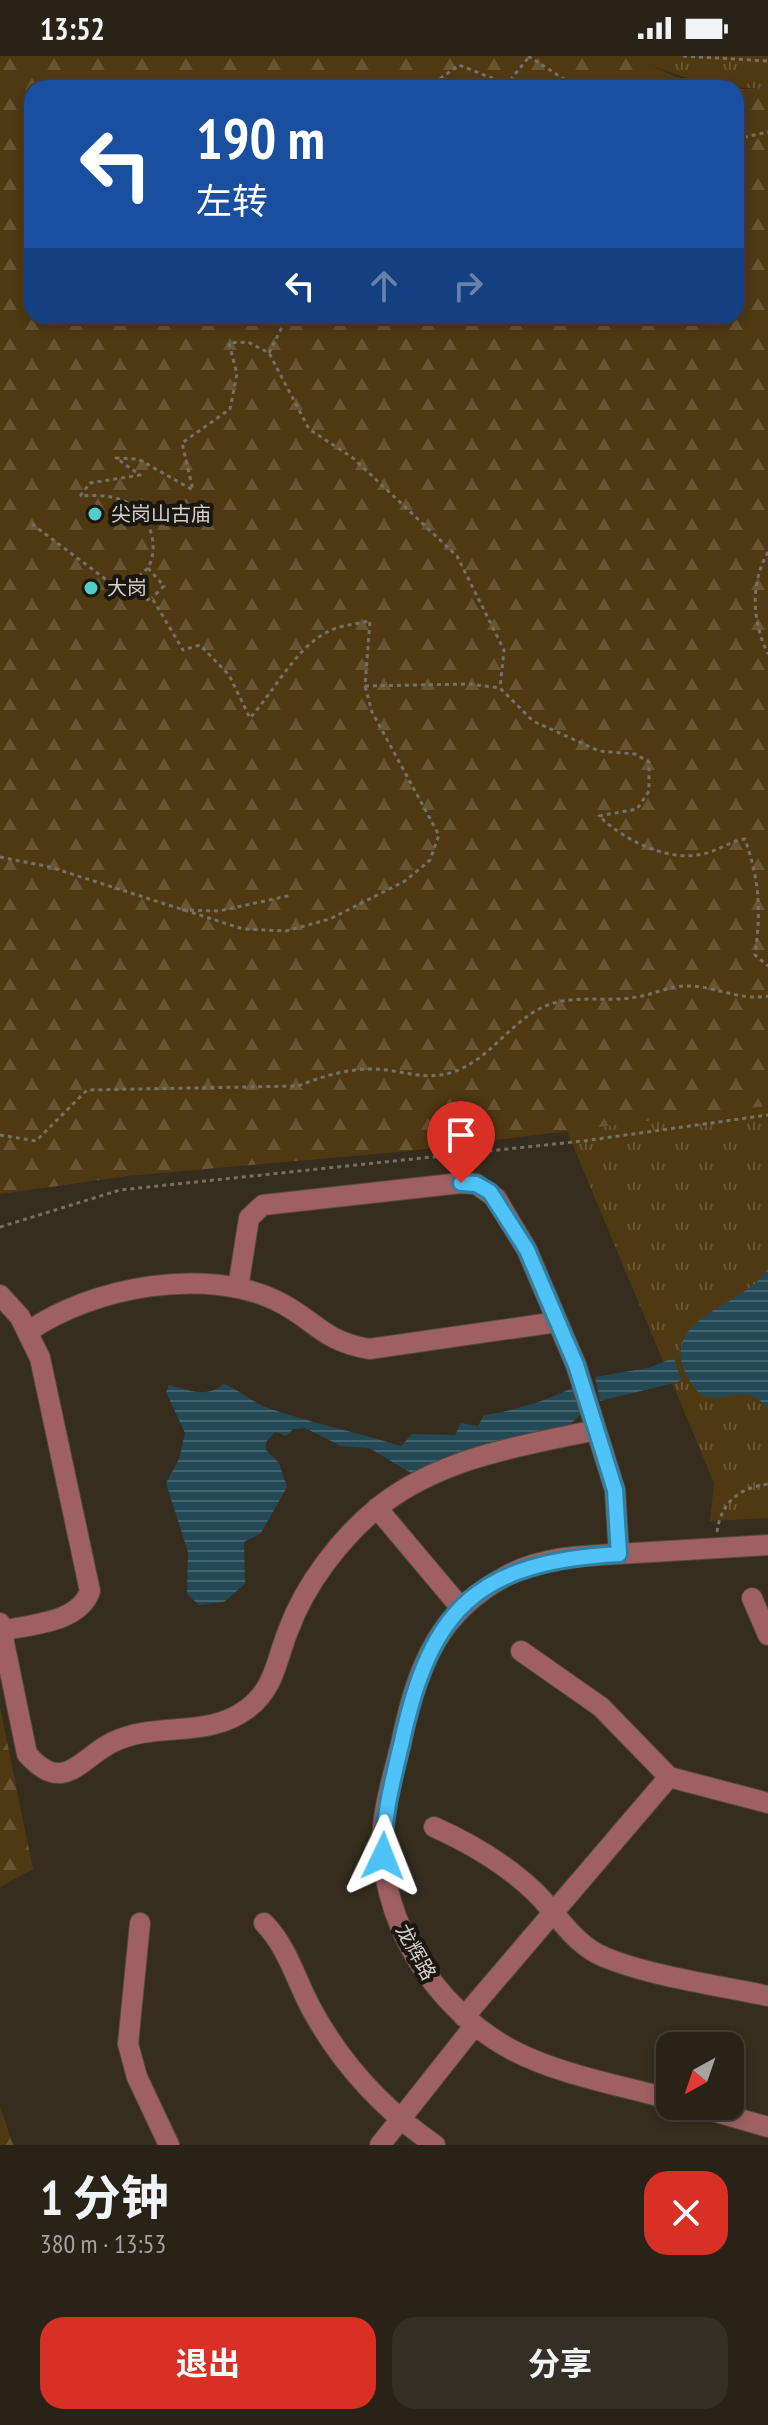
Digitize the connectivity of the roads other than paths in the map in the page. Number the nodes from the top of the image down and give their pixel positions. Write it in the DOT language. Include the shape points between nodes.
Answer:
graph roads {
  1 [pos="238,1288"];
  2 [pos="0,1295"];
  3 [pos="557,1322"];
  4 [pos="29,1331"];
  5 [pos="596,1430"];
  6 [pos="377,1508"];
  7 [pos="768,1545"];
  8 [pos="619,1554"];
  9 [pos="752,1598"];
  10 [pos="461,1608"];
  11 [pos="1,1627"];
  12 [pos="768,1635"];
  13 [pos="521,1651"];
  14 [pos="669,1777"];
  15 [pos="765,1798"];
  16 [pos="434,1827"];
  17 [pos="553,1913"];
  18 [pos="140,1923"];
  19 [pos="264,1923"];
  20 [pos="768,1996"];
  21 [pos="470,2021"];
  22 [pos="656,2095"];
  23 [pos="400,2119"];
  24 [pos="744,2120"];
  25 [pos="768,2127"];
  26 [pos="169,2145"];
  27 [pos="380,2145"];
  28 [pos="435,2145"];
  1 -- 3 [label="street" via="280,1302 323,1334 369,1349"];
  1 -- 3 [label="street" via="249,1218 263,1205 469,1183 496,1198 527,1250"];
  1 -- 4 [label="street" via="191,1285 122,1292 71,1307"];
  2 -- 4 [label="street"];
  3 -- 5 [label="street"];
  4 -- 11 [label="street" via="44,1372 90,1591 76,1613"];
  5 -- 6 [label="street" via="474,1457 423,1478"];
  5 -- 8 [label="street" via="615,1490"];
  6 -- 10 [label="street"];
  6 -- 11 [label="street" via="340,1546 303,1598 278,1669 246,1709 199,1728 129,1734 73,1771 55,1774 27,1754"];
  7 -- 8 [label="street, 龙辉路"];
  8 -- 10 [label="street, 龙辉路" via="541,1562 512,1573"];
  9 -- 12 [label="street"];
  10 -- 21 [label="street, 龙辉路" via="434,1644 414,1685 383,1825 388,1886 402,1930 424,1970"];
  13 -- 14 [label="street" via="601,1707"];
  14 -- 15 [label="street"];
  14 -- 17 [label="street"];
  16 -- 17 [label="street" via="500,1863"];
  17 -- 20 [label="street" via="572,1936 597,1953"];
  17 -- 21 [label="street"];
  18 -- 26 [label="street" via="128,2044 137,2077"];
  19 -- 23 [label="street" via="290,1958 309,2005 340,2055"];
  21 -- 22 [label="street, 龙辉路" via="542,2063"];
  21 -- 23 [label="street"];
  23 -- 27 [label="street"];
  23 -- 28 [label="street"];
  24 -- 25 [label="street"];
}
